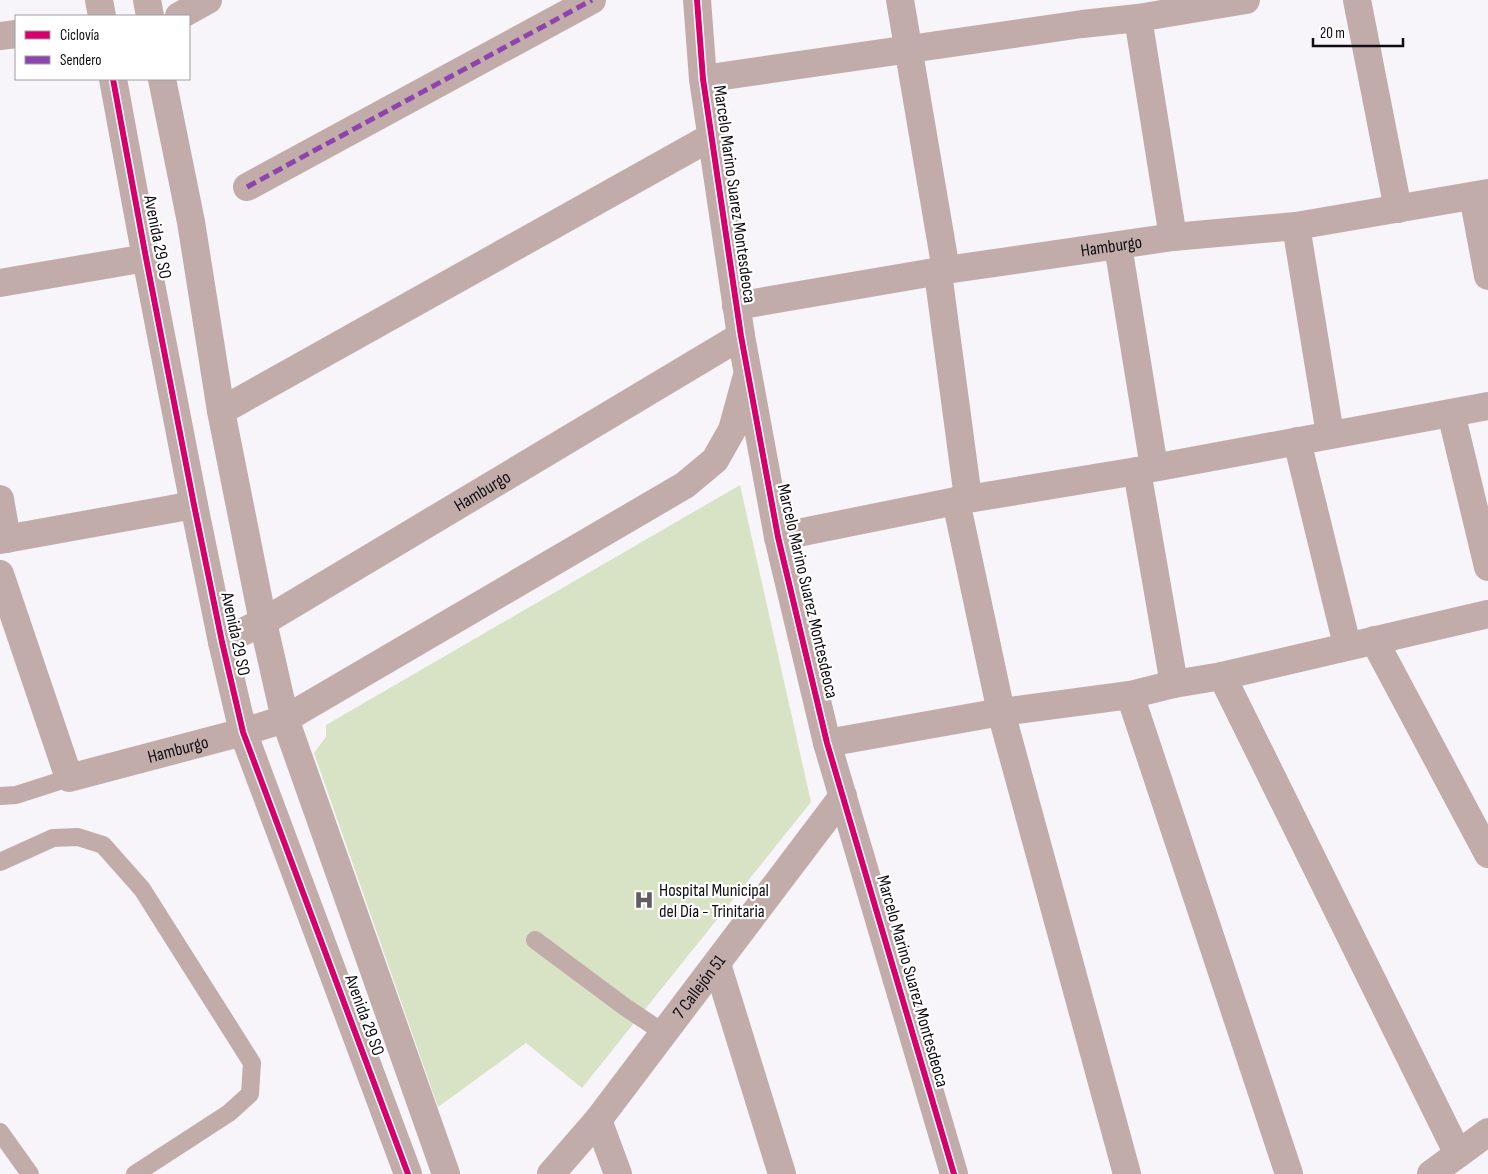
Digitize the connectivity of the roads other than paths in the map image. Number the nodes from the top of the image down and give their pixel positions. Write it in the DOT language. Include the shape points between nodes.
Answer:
graph roads {
  1 [pos="99,0"];
  2 [pos="146,0"];
  3 [pos="208,0"];
  4 [pos="592,0"];
  5 [pos="696,0"];
  6 [pos="900,0"];
  7 [pos="1246,0"];
  8 [pos="1357,0"];
  9 [pos="1080,12"];
  10 [pos="102,15"];
  11 [pos="150,15"];
  12 [pos="181,15"];
  13 [pos="1138,18"];
  14 [pos="15,34"];
  15 [pos="0,36"];
  16 [pos="909,50"];
  17 [pos="703,79"];
  18 [pos="113,80"];
  19 [pos="162,80"];
  20 [pos="711,137"];
  21 [pos="247,188"];
  22 [pos="1481,195"];
  23 [pos="1398,209"];
  24 [pos="1296,226"];
  25 [pos="1172,237"];
  26 [pos="1118,246"];
  27 [pos="146,258"];
  28 [pos="942,272"];
  29 [pos="1488,276"];
  30 [pos="0,283"];
  31 [pos="736,306"];
  32 [pos="741,336"];
  33 [pos="748,374"];
  34 [pos="1488,406"];
  35 [pos="221,412"];
  36 [pos="1451,414"];
  37 [pos="1330,434"];
  38 [pos="1297,441"];
  39 [pos="1146,469"];
  40 [pos="0,499"];
  41 [pos="962,499"];
  42 [pos="194,505"];
  43 [pos="778,536"];
  44 [pos="4,539"];
  45 [pos="1488,567"];
  46 [pos="0,574"];
  47 [pos="1486,619"];
  48 [pos="263,622"];
  49 [pos="1374,640"];
  50 [pos="222,642"];
  51 [pos="1347,646"];
  52 [pos="1222,676"];
  53 [pos="1174,684"];
  54 [pos="1130,694"];
  55 [pos="1001,712"];
  56 [pos="284,719"];
  57 [pos="243,732"];
  58 [pos="827,743"];
  59 [pos="69,778"];
  60 [pos="0,796"];
  61 [pos="843,796"];
  62 [pos="1488,854"];
  63 [pos="0,862"];
  64 [pos="535,940"];
  65 [pos="717,964"];
  66 [pos="664,1033"];
  67 [pos="598,1120"];
  68 [pos="0,1132"];
  69 [pos="1488,1132"];
  70 [pos="1458,1154"];
  71 [pos="30,1174"];
  72 [pos="135,1174"];
  73 [pos="408,1174"];
  74 [pos="446,1174"];
  75 [pos="551,1174"];
  76 [pos="618,1174"];
  77 [pos="782,1174"];
  78 [pos="954,1174"];
  79 [pos="1127,1174"];
  80 [pos="1289,1174"];
  81 [pos="1431,1174"];
  1 -- 10 [label="street"];
  2 -- 11 [label="street"];
  3 -- 12 [label="street"];
  4 -- 21 [label="street"];
  5 -- 17 [label="street, Marcelo Marino Suarez Montesdeoca"];
  6 -- 16 [label="street"];
  7 -- 13 [label="street"];
  8 -- 23 [label="street"];
  9 -- 13 [label="street"];
  9 -- 16 [label="street"];
  13 -- 25 [label="street"];
  14 -- 15 [label="street"];
  16 -- 17 [label="street"];
  16 -- 28 [label="street"];
  17 -- 20 [label="street, Marcelo Marino Suarez Montesdeoca"];
  18 -- 27 [label="street, Avenida 29 SO"];
  19 -- 35 [label="street, Avenida 29 SO" via="191,222"];
  20 -- 31 [label="street, Marcelo Marino Suarez Montesdeoca"];
  20 -- 35 [label="street"];
  22 -- 23 [label="street, Hamburgo"];
  22 -- 29 [label="street"];
  23 -- 24 [label="street, Hamburgo"];
  24 -- 25 [label="street, Hamburgo"];
  24 -- 37 [label="street"];
  25 -- 26 [label="street, Hamburgo"];
  26 -- 28 [label="street, Hamburgo"];
  26 -- 39 [label="street"];
  27 -- 30 [label="street"];
  27 -- 42 [label="street, Avenida 29 SO"];
  28 -- 31 [label="street, Hamburgo"];
  28 -- 41 [label="street"];
  31 -- 32 [label="street, Marcelo Marino Suarez Montesdeoca"];
  32 -- 33 [label="street, Marcelo Marino Suarez Montesdeoca"];
  32 -- 48 [label="street, Hamburgo"];
  33 -- 43 [label="street, Marcelo Marino Suarez Montesdeoca"];
  33 -- 56 [label="street, Hamburgo" via="732,430 715,460 686,485"];
  34 -- 36 [label="street"];
  35 -- 48 [label="street, Avenida 29 SO"];
  36 -- 37 [label="street"];
  36 -- 45 [label="street"];
  37 -- 38 [label="street"];
  38 -- 39 [label="street"];
  38 -- 51 [label="street"];
  39 -- 41 [label="street"];
  39 -- 53 [label="street"];
  40 -- 44 [label="street"];
  41 -- 43 [label="street"];
  41 -- 55 [label="street"];
  42 -- 44 [label="street"];
  42 -- 50 [label="street, Avenida 29 SO"];
  43 -- 58 [label="street, Marcelo Marino Suarez Montesdeoca"];
  46 -- 59 [label="street"];
  47 -- 49 [label="street"];
  48 -- 50 [label="street, Hamburgo"];
  48 -- 56 [label="street, Avenida 29 SO"];
  49 -- 51 [label="street"];
  49 -- 62 [label="street"];
  50 -- 57 [label="street, Avenida 29 SO"];
  51 -- 52 [label="street"];
  52 -- 53 [label="street"];
  52 -- 70 [label="street"];
  53 -- 54 [label="street"];
  54 -- 55 [label="street"];
  54 -- 80 [label="street"];
  55 -- 58 [label="street"];
  55 -- 79 [label="street"];
  56 -- 57 [label="street, Hamburgo"];
  56 -- 74 [label="street, Avenida 29 SO"];
  57 -- 59 [label="street, Hamburgo"];
  57 -- 73 [label="street, Avenida 29 SO"];
  58 -- 61 [label="street, Marcelo Marino Suarez Montesdeoca"];
  59 -- 60 [label="lane" via="16,795"];
  61 -- 65 [label="street, 7 Callejón 51"];
  61 -- 78 [label="street, Marcelo Marino Suarez Montesdeoca"];
  63 -- 72 [label="lane" via="52,838 78,837 103,845 142,889 252,1063 250,1094 229,1113"];
  64 -- 66 [label="lane"];
  65 -- 66 [label="street, 7 Callejón 51"];
  65 -- 77 [label="street"];
  66 -- 67 [label="street, 7 Callejón 51"];
  67 -- 75 [label="street, 7 Callejón 51"];
  67 -- 76 [label="street"];
  68 -- 71 [label="lane"];
  69 -- 70 [label="street"];
  70 -- 81 [label="street"];
}
